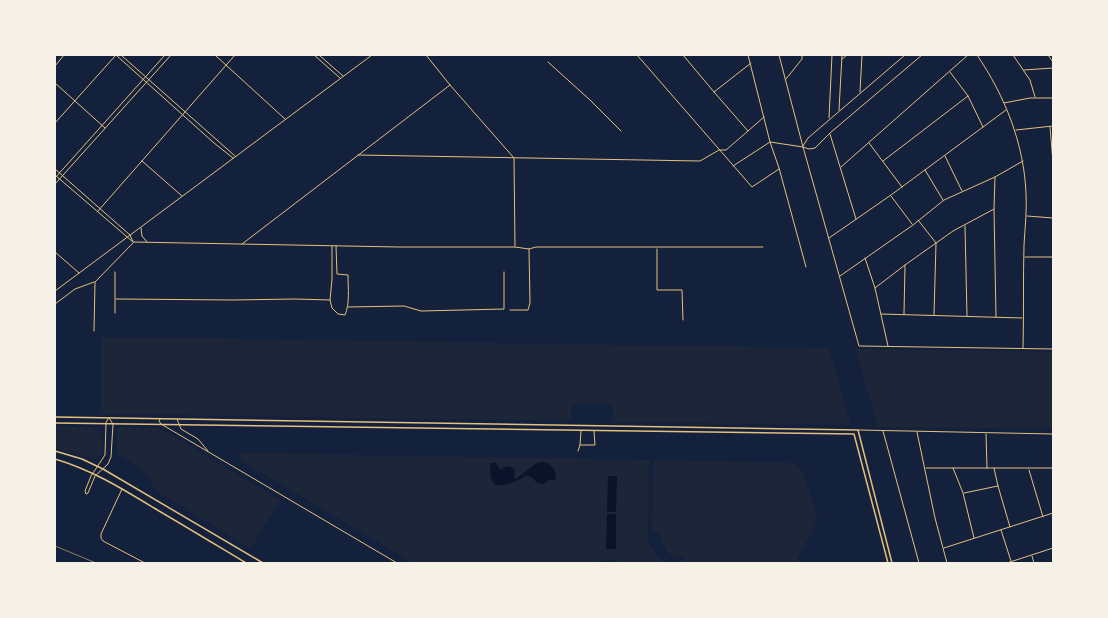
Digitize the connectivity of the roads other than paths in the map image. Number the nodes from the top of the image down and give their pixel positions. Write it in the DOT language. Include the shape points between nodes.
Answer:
graph roads {
  1 [pos="64,55"];
  2 [pos="116,55"];
  3 [pos="120,55"];
  4 [pos="165,55"];
  5 [pos="171,55"];
  6 [pos="215,55"];
  7 [pos="235,55"];
  8 [pos="314,55"];
  9 [pos="319,55"];
  10 [pos="372,55"];
  11 [pos="426,55"];
  12 [pos="637,55"];
  13 [pos="684,55"];
  14 [pos="748,55"];
  15 [pos="779,55"];
  16 [pos="802,55"];
  17 [pos="832,55"];
  18 [pos="842,55"];
  19 [pos="847,55"];
  20 [pos="862,55"];
  21 [pos="905,55"];
  22 [pos="922,55"];
  23 [pos="968,55"];
  24 [pos="977,55"];
  25 [pos="1013,55"];
  26 [pos="1048,55"];
  27 [pos="842,59"];
  28 [pos="548,62"];
  29 [pos="1053,62"];
  30 [pos="751,63"];
  31 [pos="226,65"];
  32 [pos="55,66"];
  33 [pos="1053,68"];
  34 [pos="1023,70"];
  35 [pos="949,72"];
  36 [pos="343,76"];
  37 [pos="145,78"];
  38 [pos="340,78"];
  39 [pos="143,79"];
  40 [pos="149,80"];
  41 [pos="786,80"];
  42 [pos="146,82"];
  43 [pos="55,83"];
  44 [pos="450,85"];
  45 [pos="714,92"];
  46 [pos="860,93"];
  47 [pos="968,96"];
  48 [pos="1035,98"];
  49 [pos="1053,98"];
  50 [pos="74,101"];
  51 [pos="1004,103"];
  52 [pos="1006,110"];
  53 [pos="839,111"];
  54 [pos="185,112"];
  55 [pos="182,114"];
  56 [pos="764,118"];
  57 [pos="285,119"];
  58 [pos="829,120"];
  59 [pos="55,123"];
  60 [pos="102,125"];
  61 [pos="1050,126"];
  62 [pos="1053,126"];
  63 [pos="983,127"];
  64 [pos="105,128"];
  65 [pos="1015,130"];
  66 [pos="621,132"];
  67 [pos="748,132"];
  68 [pos="830,133"];
  69 [pos="770,142"];
  70 [pos="869,142"];
  71 [pos="803,147"];
  72 [pos="719,150"];
  73 [pos="358,155"];
  74 [pos="235,156"];
  75 [pos="945,156"];
  76 [pos="1053,157"];
  77 [pos="233,158"];
  78 [pos="514,158"];
  79 [pos="142,160"];
  80 [pos="883,161"];
  81 [pos="1022,161"];
  82 [pos="1053,162"];
  83 [pos="733,166"];
  84 [pos="841,167"];
  85 [pos="779,168"];
  86 [pos="55,169"];
  87 [pos="925,170"];
  88 [pos="59,173"];
  89 [pos="62,176"];
  90 [pos="55,177"];
  91 [pos="995,177"];
  92 [pos="60,179"];
  93 [pos="55,184"];
  94 [pos="902,187"];
  95 [pos="962,192"];
  96 [pos="891,195"];
  97 [pos="182,196"];
  98 [pos="944,200"];
  99 [pos="100,208"];
  100 [pos="994,210"];
  101 [pos="97,212"];
  102 [pos="1027,216"];
  103 [pos="1053,218"];
  104 [pos="856,219"];
  105 [pos="918,220"];
  106 [pos="913,225"];
  107 [pos="965,225"];
  108 [pos="141,227"];
  109 [pos="130,235"];
  110 [pos="127,238"];
  111 [pos="829,238"];
  112 [pos="134,242"];
  113 [pos="148,243"];
  114 [pos="241,244"];
  115 [pos="936,244"];
  116 [pos="332,246"];
  117 [pos="336,246"];
  118 [pos="515,247"];
  119 [pos="529,248"];
  120 [pos="657,248"];
  121 [pos="763,248"];
  122 [pos="55,252"];
  123 [pos="1024,257"];
  124 [pos="1053,257"];
  125 [pos="865,258"];
  126 [pos="905,265"];
  127 [pos="806,267"];
  128 [pos="115,272"];
  129 [pos="504,272"];
  130 [pos="79,273"];
  131 [pos="840,277"];
  132 [pos="95,282"];
  133 [pos="875,288"];
  134 [pos="55,291"];
  135 [pos="116,299"];
  136 [pos="330,300"];
  137 [pos="55,304"];
  138 [pos="348,307"];
  139 [pos="510,310"];
  140 [pos="116,313"];
  141 [pos="881,314"];
  142 [pos="904,314"];
  143 [pos="934,315"];
  144 [pos="967,316"];
  145 [pos="996,317"];
  146 [pos="1024,318"];
  147 [pos="683,320"];
  148 [pos="94,331"];
  149 [pos="888,347"];
  150 [pos="1023,348"];
  151 [pos="1053,348"];
  152 [pos="55,417"];
  153 [pos="109,418"];
  154 [pos="160,419"];
  155 [pos="176,419"];
  156 [pos="217,420"];
  157 [pos="298,421"];
  158 [pos="359,422"];
  159 [pos="55,423"];
  160 [pos="429,423"];
  161 [pos="106,424"];
  162 [pos="113,424"];
  163 [pos="161,424"];
  164 [pos="180,424"];
  165 [pos="491,424"];
  166 [pos="218,425"];
  167 [pos="298,426"];
  168 [pos="575,426"];
  169 [pos="604,426"];
  170 [pos="626,426"];
  171 [pos="359,427"];
  172 [pos="650,427"];
  173 [pos="704,427"];
  174 [pos="429,428"];
  175 [pos="766,428"];
  176 [pos="491,429"];
  177 [pos="820,429"];
  178 [pos="575,430"];
  179 [pos="581,430"];
  180 [pos="594,430"];
  181 [pos="858,430"];
  182 [pos="604,431"];
  183 [pos="627,431"];
  184 [pos="883,431"];
  185 [pos="650,432"];
  186 [pos="704,432"];
  187 [pos="918,432"];
  188 [pos="766,433"];
  189 [pos="986,433"];
  190 [pos="820,434"];
  191 [pos="854,434"];
  192 [pos="1053,434"];
  193 [pos="580,445"];
  194 [pos="55,451"];
  195 [pos="578,451"];
  196 [pos="209,452"];
  197 [pos="55,459"];
  198 [pos="98,466"];
  199 [pos="925,468"];
  200 [pos="953,468"];
  201 [pos="987,468"];
  202 [pos="994,468"];
  203 [pos="1053,468"];
  204 [pos="103,469"];
  205 [pos="1029,469"];
  206 [pos="93,473"];
  207 [pos="96,475"];
  208 [pos="998,486"];
  209 [pos="122,489"];
  210 [pos="963,493"];
  211 [pos="1053,513"];
  212 [pos="1043,517"];
  213 [pos="1010,527"];
  214 [pos="1001,530"];
  215 [pos="974,538"];
  216 [pos="943,548"];
  217 [pos="1053,548"];
  218 [pos="1032,555"];
  219 [pos="891,557"];
  220 [pos="888,560"];
  221 [pos="1011,562"];
  222 [pos="145,563"];
  223 [pos="246,563"];
  224 [pos="263,563"];
  225 [pos="396,563"];
  226 [pos="887,563"];
  227 [pos="892,563"];
  228 [pos="919,563"];
  229 [pos="947,563"];
  230 [pos="1007,563"];
  231 [pos="1034,563"];
  1 -- 32 [label="street"];
  2 -- 39 [label="street"];
  2 -- 50 [label="street"];
  3 -- 37 [label="street"];
  4 -- 37 [label="street"];
  5 -- 40 [label="street"];
  6 -- 31 [label="street"];
  7 -- 31 [label="street"];
  8 -- 38 [label="street"];
  9 -- 36 [label="street"];
  10 -- 36 [label="street"];
  11 -- 44 [label="street"];
  12 -- 72 [label="street"];
  13 -- 45 [label="street"];
  14 -- 30 [label="street"];
  15 -- 41 [label="street"];
  16 -- 41 [label="street" via="802,59"];
  17 -- 58 [label="street"];
  18 -- 27 [label="street"];
  19 -- 27 [label="street"];
  20 -- 46 [label="street"];
  21 -- 46 [label="street"];
  22 -- 68 [label="street"];
  23 -- 35 [label="street"];
  24 -- 51 [label="street" via="992,76"];
  25 -- 34 [label="street"];
  26 -- 29 [label="street"];
  27 -- 53 [label="street"];
  28 -- 66 [label="street"];
  30 -- 45 [label="street"];
  30 -- 56 [label="street"];
  31 -- 54 [label="street"];
  31 -- 57 [label="street"];
  33 -- 34 [label="street"];
  34 -- 48 [label="street" via="1030,80"];
  35 -- 47 [label="street"];
  35 -- 70 [label="street"];
  36 -- 38 [label="street"];
  37 -- 39 [label="street"];
  37 -- 40 [label="street"];
  38 -- 57 [label="street"];
  39 -- 42 [label="street"];
  39 -- 60 [label="street"];
  40 -- 42 [label="street"];
  40 -- 54 [label="street"];
  41 -- 71 [label="street"];
  42 -- 55 [label="street"];
  42 -- 64 [label="street"];
  43 -- 50 [label="street"];
  44 -- 73 [label="street"];
  44 -- 78 [label="street"];
  45 -- 67 [label="street"];
  46 -- 53 [label="street"];
  47 -- 63 [label="street"];
  47 -- 80 [label="street"];
  48 -- 49 [label="street"];
  48 -- 51 [label="street"];
  50 -- 59 [label="street"];
  50 -- 60 [label="street"];
  51 -- 52 [label="street"];
  52 -- 63 [label="street"];
  52 -- 65 [label="street"];
  53 -- 58 [label="street"];
  54 -- 55 [label="street"];
  54 -- 74 [label="street"];
  55 -- 77 [label="street"];
  55 -- 79 [label="street"];
  56 -- 67 [label="street"];
  56 -- 69 [label="street"];
  57 -- 74 [label="street"];
  58 -- 71 [label="street" via="808,138"];
  60 -- 64 [label="street"];
  60 -- 88 [label="street"];
  61 -- 62 [label="street"];
  61 -- 65 [label="street"];
  61 -- 76 [label="street"];
  63 -- 75 [label="street"];
  64 -- 89 [label="street"];
  65 -- 81 [label="street"];
  67 -- 72 [label="street" via="726,150"];
  68 -- 71 [label="street" via="815,148"];
  68 -- 84 [label="street"];
  69 -- 71 [label="street"];
  69 -- 83 [label="street"];
  69 -- 85 [label="street"];
  70 -- 80 [label="street"];
  70 -- 84 [label="street"];
  71 -- 111 [label="street"];
  72 -- 78 [label="street" via="700,161"];
  72 -- 83 [label="street"];
  73 -- 78 [label="street"];
  73 -- 114 [label="street"];
  74 -- 77 [label="street"];
  75 -- 87 [label="street"];
  75 -- 95 [label="street"];
  76 -- 82 [label="street"];
  77 -- 97 [label="street"];
  78 -- 118 [label="street"];
  79 -- 97 [label="street"];
  79 -- 99 [label="street"];
  80 -- 94 [label="street"];
  81 -- 91 [label="street"];
  81 -- 102 [label="street"];
  83 -- 85 [label="street" via="752,187"];
  84 -- 104 [label="street"];
  85 -- 127 [label="street"];
  86 -- 88 [label="street"];
  87 -- 94 [label="street"];
  87 -- 98 [label="street"];
  88 -- 89 [label="street"];
  88 -- 90 [label="street"];
  89 -- 92 [label="street"];
  89 -- 99 [label="street"];
  90 -- 92 [label="street"];
  91 -- 95 [label="street"];
  91 -- 100 [label="street"];
  92 -- 93 [label="street"];
  92 -- 101 [label="street"];
  94 -- 96 [label="street"];
  95 -- 98 [label="street"];
  96 -- 104 [label="street"];
  96 -- 106 [label="street"];
  97 -- 108 [label="street"];
  98 -- 105 [label="street"];
  99 -- 101 [label="street"];
  99 -- 109 [label="street"];
  100 -- 107 [label="street"];
  100 -- 145 [label="street"];
  101 -- 110 [label="street"];
  102 -- 103 [label="street"];
  102 -- 123 [label="street"];
  104 -- 111 [label="street"];
  105 -- 106 [label="street"];
  105 -- 115 [label="street"];
  106 -- 125 [label="street"];
  107 -- 115 [label="street"];
  107 -- 144 [label="street"];
  108 -- 109 [label="street"];
  108 -- 113 [label="street" via="142,236"];
  109 -- 110 [label="street"];
  109 -- 112 [label="street"];
  110 -- 112 [label="street"];
  110 -- 130 [label="street"];
  111 -- 131 [label="street"];
  112 -- 113 [label="street"];
  112 -- 132 [label="street"];
  113 -- 114 [label="street"];
  114 -- 116 [label="street"];
  115 -- 126 [label="street"];
  115 -- 143 [label="street"];
  116 -- 117 [label="street"];
  116 -- 136 [label="street"];
  117 -- 118 [label="street"];
  117 -- 138 [label="street" via="337,274 348,275"];
  118 -- 119 [label="street"];
  119 -- 120 [label="street"];
  119 -- 139 [label="street" via="528,310"];
  120 -- 121 [label="street"];
  120 -- 147 [label="street" via="657,290 682,290"];
  122 -- 130 [label="street"];
  123 -- 124 [label="street"];
  123 -- 146 [label="street"];
  125 -- 131 [label="street"];
  125 -- 133 [label="street"];
  126 -- 133 [label="street"];
  126 -- 142 [label="street"];
  128 -- 135 [label="street"];
  129 -- 138 [label="street" via="504,309 421,311 404,306"];
  130 -- 134 [label="street"];
  131 -- 149 [label="street" via="859,346"];
  132 -- 137 [label="street" via="75,289"];
  132 -- 148 [label="street"];
  133 -- 141 [label="street"];
  135 -- 136 [label="street"];
  135 -- 140 [label="street"];
  136 -- 138 [label="street" via="332,308 338,314 345,315"];
  141 -- 142 [label="street"];
  141 -- 149 [label="street"];
  142 -- 143 [label="street"];
  143 -- 144 [label="street"];
  144 -- 145 [label="street"];
  145 -- 146 [label="street"];
  146 -- 150 [label="street"];
  149 -- 150 [label="street"];
  150 -- 151 [label="street"];
  152 -- 153 [label="street"];
  153 -- 154 [label="street"];
  153 -- 161 [label="street"];
  153 -- 162 [label="street"];
  154 -- 155 [label="street"];
  154 -- 163 [label="street"];
  155 -- 156 [label="street"];
  155 -- 164 [label="street"];
  156 -- 157 [label="street"];
  156 -- 166 [label="street"];
  157 -- 158 [label="street"];
  157 -- 167 [label="street"];
  158 -- 160 [label="street"];
  158 -- 171 [label="street"];
  159 -- 161 [label="street"];
  160 -- 165 [label="street"];
  160 -- 174 [label="street"];
  161 -- 162 [label="street"];
  161 -- 198 [label="street" via="105,455"];
  162 -- 163 [label="street"];
  162 -- 204 [label="street" via="111,457"];
  163 -- 164 [label="street"];
  163 -- 196 [label="street"];
  164 -- 166 [label="street"];
  164 -- 196 [label="street" via="181,429 198,439"];
  165 -- 168 [label="street"];
  165 -- 176 [label="street"];
  166 -- 167 [label="street"];
  167 -- 171 [label="street"];
  168 -- 169 [label="street"];
  168 -- 178 [label="street"];
  169 -- 170 [label="street"];
  169 -- 182 [label="street"];
  170 -- 172 [label="street"];
  170 -- 183 [label="street"];
  171 -- 174 [label="street"];
  172 -- 173 [label="street"];
  172 -- 185 [label="street"];
  173 -- 175 [label="street"];
  173 -- 186 [label="street"];
  174 -- 176 [label="street"];
  175 -- 177 [label="street"];
  175 -- 188 [label="street"];
  176 -- 178 [label="street"];
  177 -- 181 [label="street"];
  177 -- 190 [label="street"];
  178 -- 179 [label="street"];
  179 -- 180 [label="street"];
  179 -- 193 [label="street"];
  180 -- 182 [label="street"];
  180 -- 193 [label="street" via="595,445"];
  181 -- 184 [label="street"];
  181 -- 191 [label="street"];
  181 -- 219 [label="street"];
  182 -- 183 [label="street"];
  183 -- 185 [label="street"];
  184 -- 187 [label="street"];
  184 -- 228 [label="street"];
  185 -- 186 [label="street"];
  186 -- 188 [label="street"];
  187 -- 189 [label="street"];
  187 -- 199 [label="street"];
  188 -- 190 [label="street"];
  189 -- 192 [label="street"];
  189 -- 201 [label="street"];
  190 -- 191 [label="street"];
  191 -- 220 [label="street"];
  193 -- 195 [label="street"];
  194 -- 198 [label="street"];
  196 -- 225 [label="street"];
  197 -- 206 [label="street"];
  198 -- 204 [label="street"];
  198 -- 206 [label="street"];
  199 -- 200 [label="street"];
  199 -- 216 [label="street"];
  200 -- 201 [label="street"];
  200 -- 210 [label="street"];
  201 -- 202 [label="street"];
  202 -- 205 [label="street"];
  202 -- 208 [label="street"];
  203 -- 205 [label="street"];
  204 -- 207 [label="street"];
  204 -- 224 [label="street"];
  205 -- 212 [label="street"];
  206 -- 207 [label="street"];
  206 -- 207 [label="street" via="86,494"];
  207 -- 209 [label="street"];
  208 -- 210 [label="street"];
  208 -- 213 [label="street"];
  209 -- 222 [label="street" via="101,538"];
  209 -- 223 [label="street"];
  210 -- 215 [label="street"];
  211 -- 212 [label="street"];
  212 -- 213 [label="street"];
  213 -- 214 [label="street"];
  214 -- 215 [label="street"];
  214 -- 221 [label="street"];
  215 -- 216 [label="street"];
  216 -- 229 [label="street"];
  217 -- 218 [label="street"];
  218 -- 221 [label="street"];
  218 -- 231 [label="street"];
  219 -- 220 [label="street"];
  219 -- 227 [label="street"];
  220 -- 226 [label="street"];
  221 -- 230 [label="street"];
}
